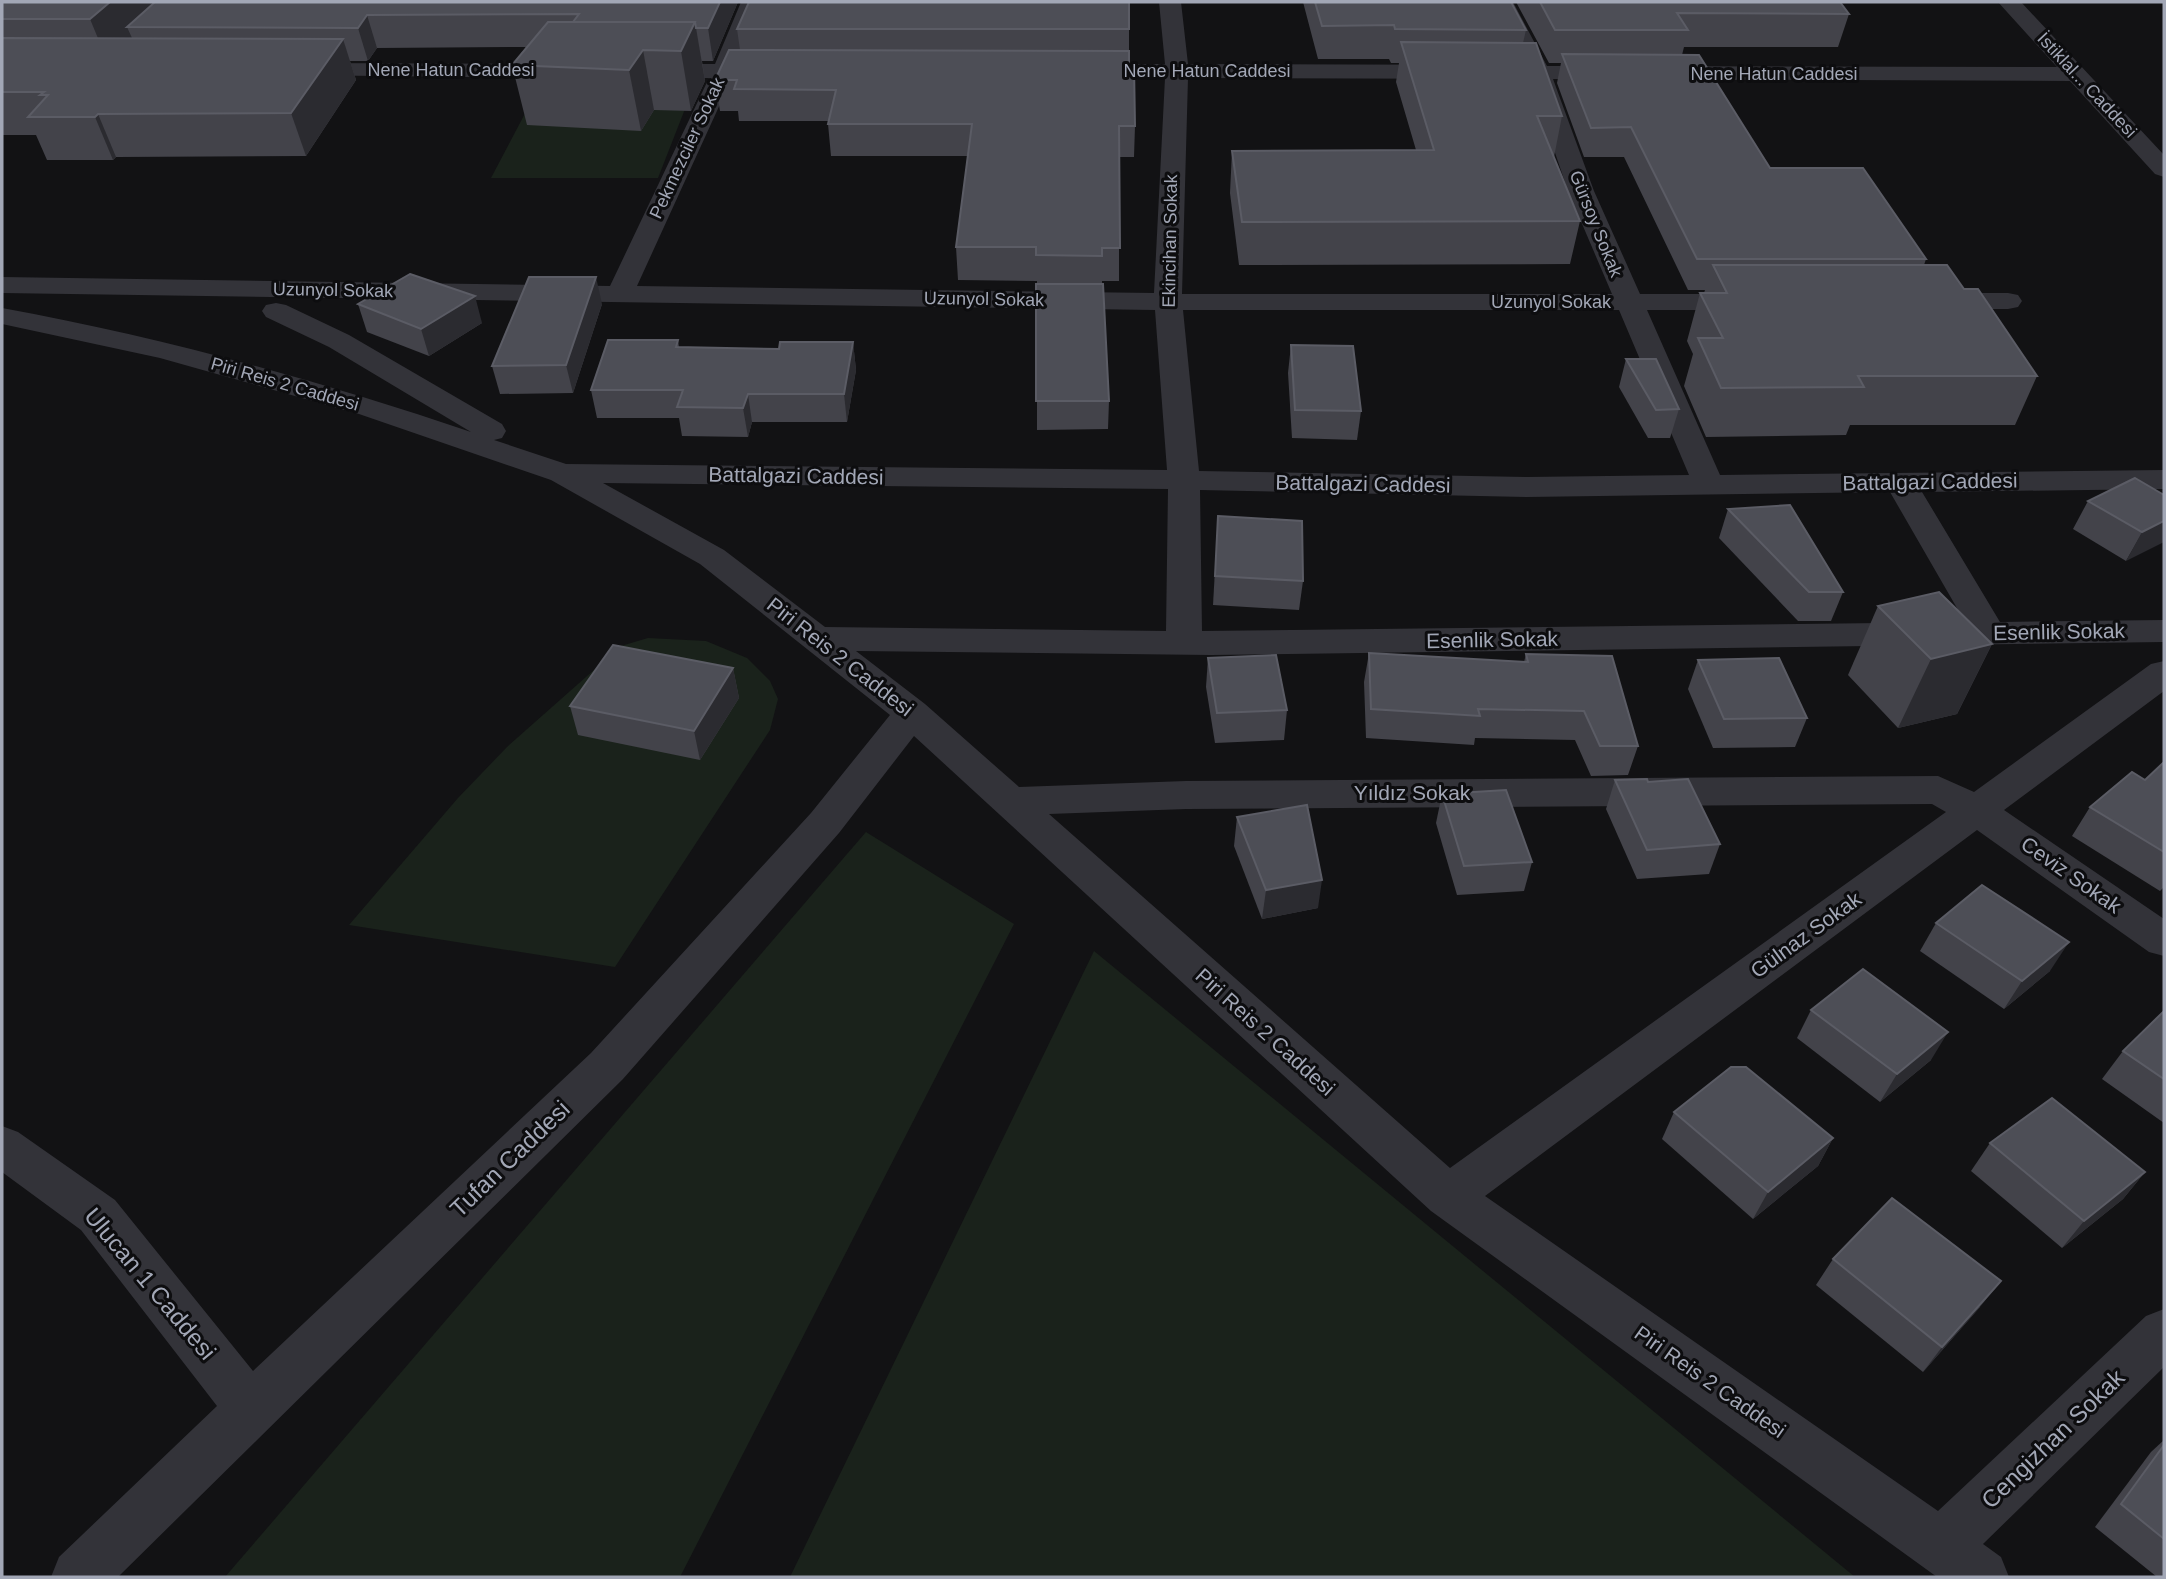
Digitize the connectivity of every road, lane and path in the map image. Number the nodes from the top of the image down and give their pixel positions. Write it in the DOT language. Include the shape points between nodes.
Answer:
graph roads {
  1 [pos="752,2"];
  2 [pos="1170,2"];
  3 [pos="1502,2"];
  4 [pos="2009,2"];
  5 [pos="280,70"];
  6 [pos="585,71"];
  7 [pos="626,71"];
  8 [pos="723,71"];
  9 [pos="792,71"];
  10 [pos="1053,71"];
  11 [pos="1177,71"];
  12 [pos="1539,74"];
  13 [pos="2076,74"];
  14 [pos="2164,169"];
  15 [pos="2,285"];
  16 [pos="620,293"];
  17 [pos="1913,301"];
  18 [pos="2008,301"];
  19 [pos="1168,302"];
  20 [pos="1777,302"];
  21 [pos="1628,303"];
  22 [pos="276,311"];
  23 [pos="2,316"];
  24 [pos="562,473"];
  25 [pos="2164,479"];
  26 [pos="1184,480"];
  27 [pos="1900,482"];
  28 [pos="1709,485"];
  29 [pos="2164,631"];
  30 [pos="1989,633"];
  31 [pos="819,639"];
  32 [pos="1184,643"];
  33 [pos="2164,673"];
  34 [pos="912,713"];
  35 [pos="1010,801"];
  36 [pos="1977,811"];
  37 [pos="2164,940"];
  38 [pos="2,1146"];
  39 [pos="1447,1196"];
  40 [pos="2164,1333"];
  41 [pos="253,1410"];
  42 [pos="1941,1546"];
  43 [pos="79,1577"];
  44 [pos="1981,1577"];
  1 -- 8 [label="street, Pekmezciler Sokak"];
  2 -- 11 [label="street, Ekincihan Sokak"];
  3 -- 12 [label="street, Gürsoy Sokak"];
  4 -- 13 [label="street, İstiklal... Caddesi"];
  5 -- 6 [label="street, Nene Hatun Caddesi"];
  7 -- 8 [label="street"];
  8 -- 9 [label="street"];
  8 -- 16 [label="street, Pekmezciler Sokak"];
  10 -- 11 [label="street, Nene Hatun Caddesi"];
  11 -- 12 [label="street, Nene Hatun Caddesi"];
  11 -- 19 [label="street, Ekincihan Sokak"];
  12 -- 13 [label="street, Nene Hatun Caddesi"];
  12 -- 21 [label="street, Gürsoy Sokak"];
  13 -- 14 [label="street, İstiklal... Caddesi"];
  15 -- 16 [label="street, Uzunyol Sokak"];
  16 -- 19 [label="street, Uzunyol Sokak"];
  17 -- 18 [label="street"];
  19 -- 21 [label="street, Uzunyol Sokak"];
  19 -- 26 [label="street, Ekincihan Sokak"];
  20 -- 21 [label="street, Uzunyol Sokak"];
  21 -- 28 [label="street, Gürsoy Sokak"];
  22 -- 24 [label="street, Piri Reis 2 Caddesi" via="339,341"];
  23 -- 24 [label="street, Piri Reis 2 Caddesi" via="165,350 370,408"];
  24 -- 26 [label="street, Battalgazi Caddesi"];
  24 -- 31 [label="street, Piri Reis 2 Caddesi" via="712,557"];
  25 -- 27 [label="street, Battalgazi Caddesi"];
  26 -- 28 [label="street, Battalgazi Caddesi" via="1527,487"];
  26 -- 32 [label="street, Ekincihan Sokak"];
  27 -- 28 [label="street, Battalgazi Caddesi"];
  27 -- 30 [label="street"];
  29 -- 30 [label="street, Esenlik Sokak"];
  30 -- 32 [label="street, Esenlik Sokak"];
  31 -- 32 [label="street, Esenlik Sokak"];
  31 -- 34 [label="street, Piri Reis 2 Caddesi"];
  33 -- 36 [label="street, Gülnaz Sokak"];
  34 -- 35 [label="street, Piri Reis 2 Caddesi"];
  34 -- 41 [label="street, Tufan Caddesi" via="825,823 607,1066"];
  35 -- 36 [label="street, Yıldız Sokak" via="1186,794 1938,790"];
  35 -- 39 [label="street, Piri Reis 2 Caddesi"];
  36 -- 37 [label="street, Ceviz Sokak"];
  36 -- 39 [label="street, Gülnaz Sokak"];
  38 -- 41 [label="street, Ulucan 1 Caddesi" via="99,1215"];
  39 -- 42 [label="street, Piri Reis 2 Caddesi"];
  40 -- 42 [label="street, Cengizhan Sokak"];
  41 -- 43 [label="street, Tufan Caddesi"];
  42 -- 44 [label="street, Piri Reis 2 Caddesi"];
}
